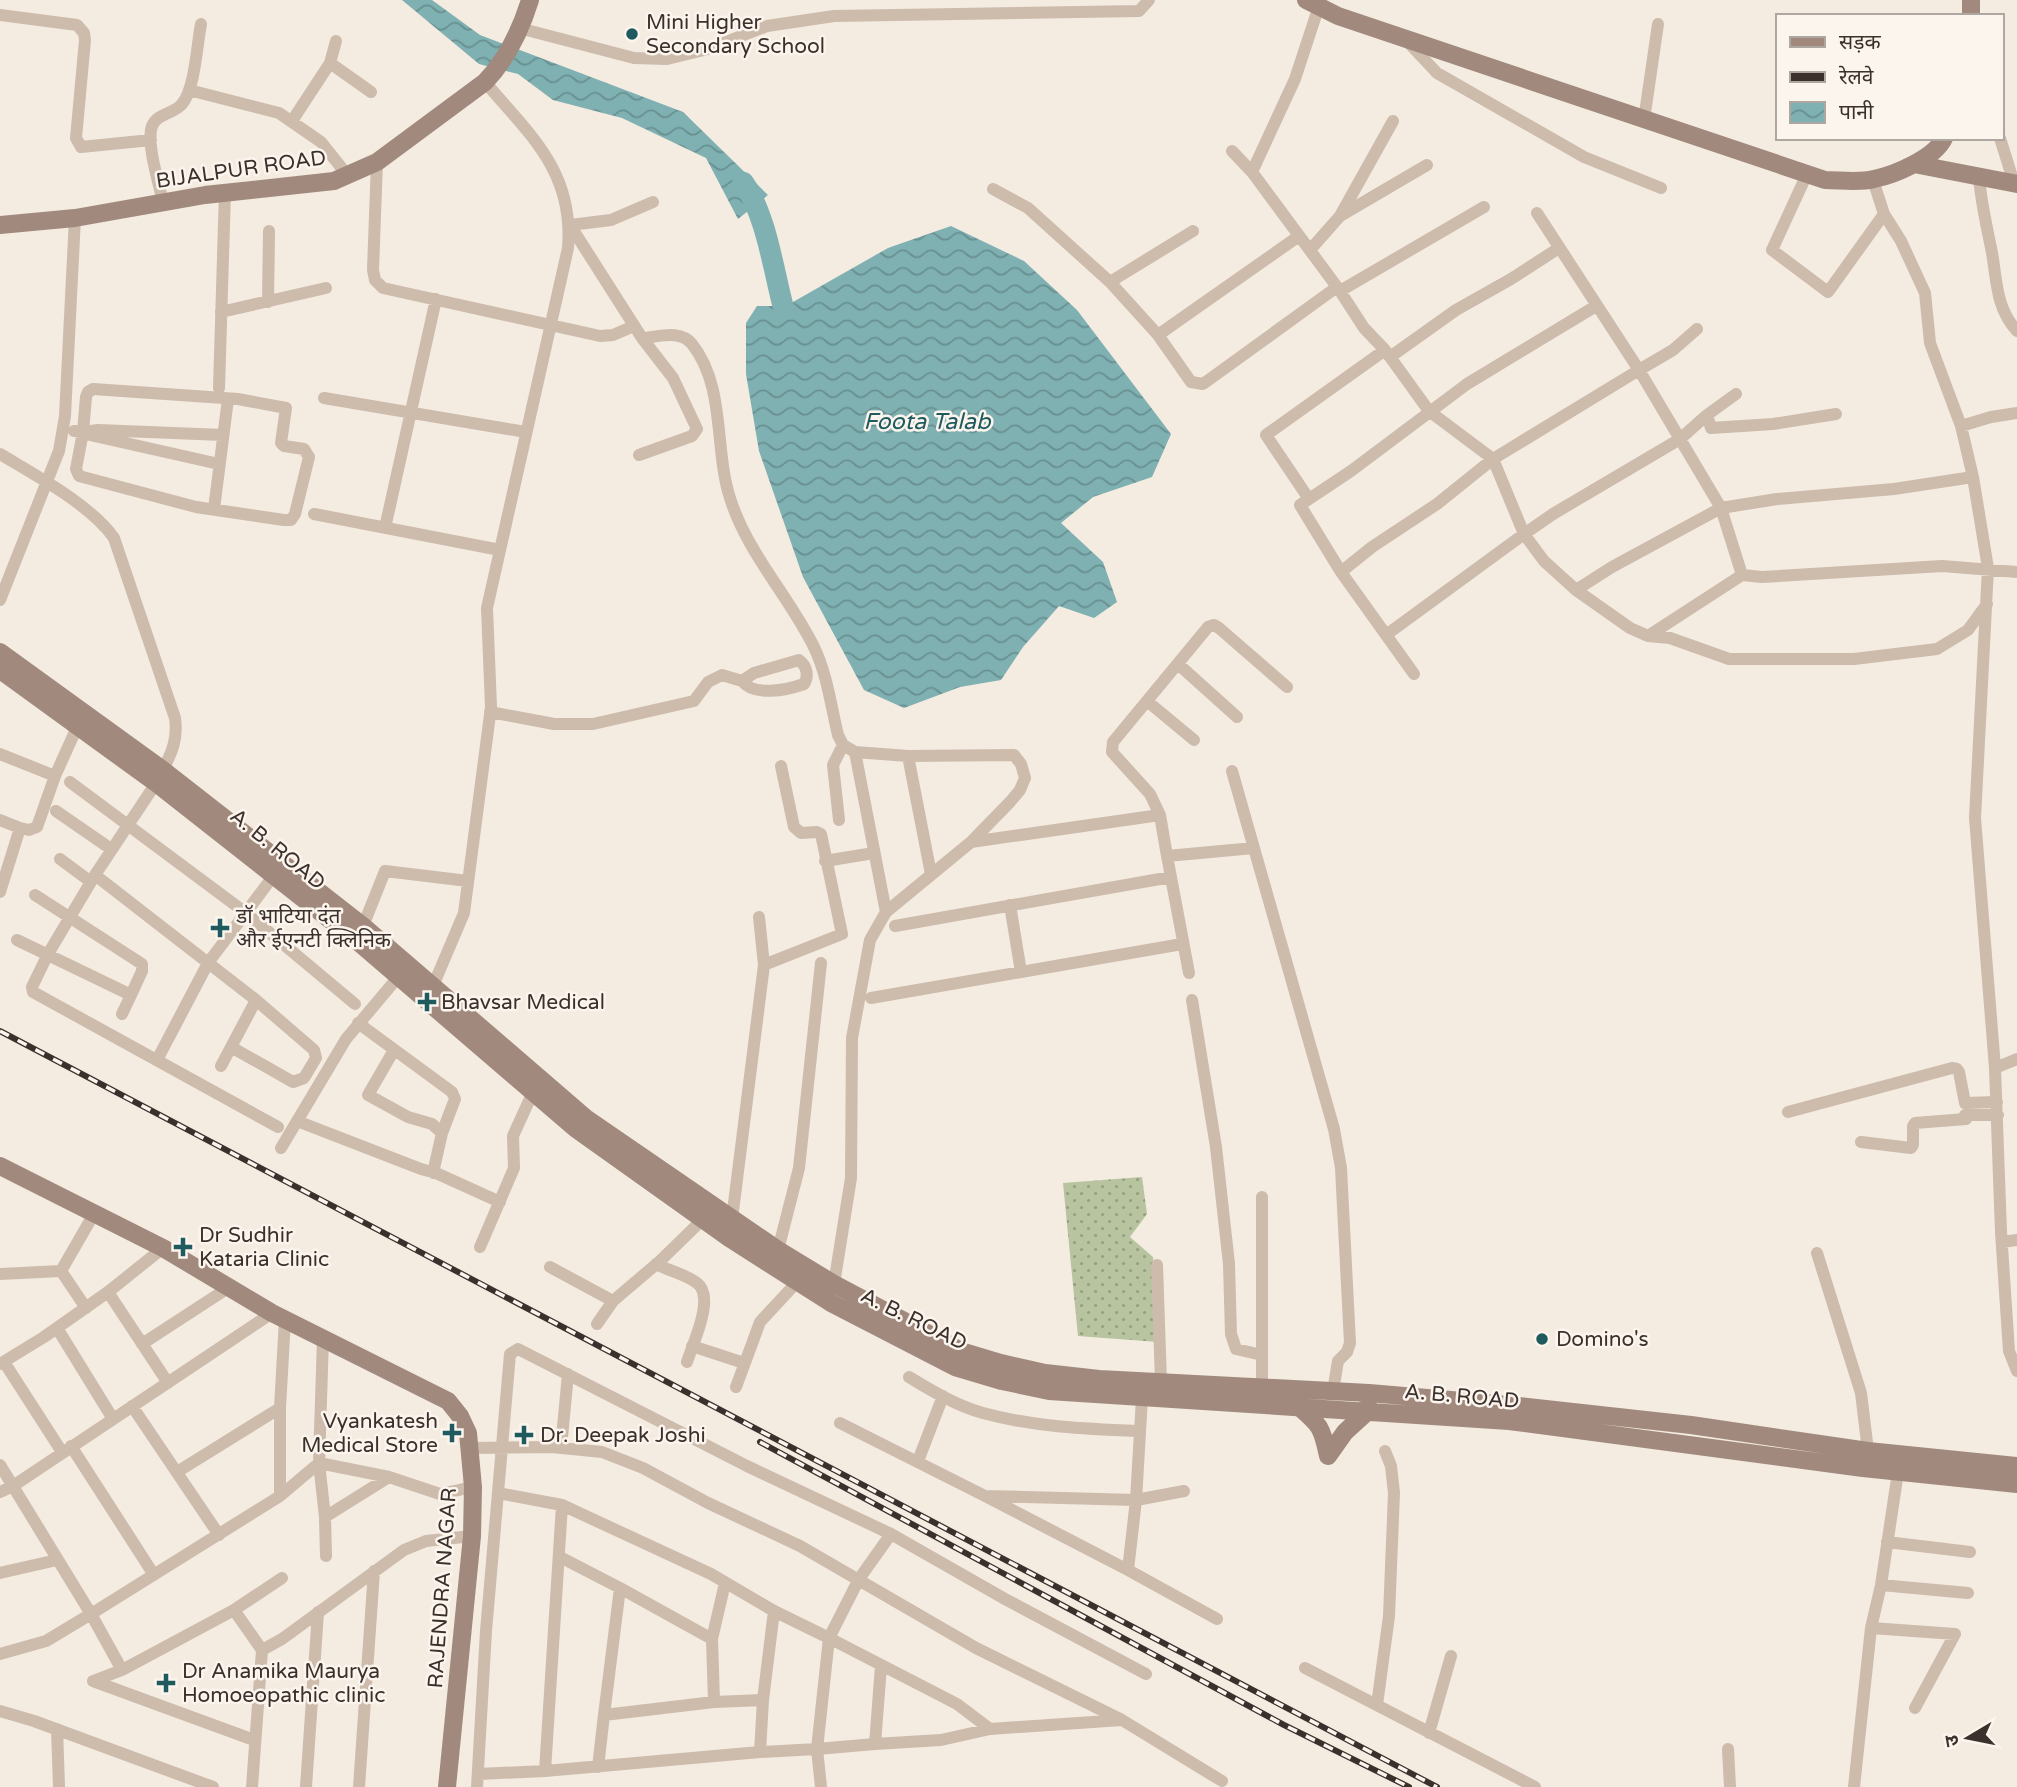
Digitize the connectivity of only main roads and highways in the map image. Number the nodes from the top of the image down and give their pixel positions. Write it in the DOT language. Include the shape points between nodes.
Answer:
graph roads {
  1 [pos="530,0"];
  2 [pos="1313,3"];
  3 [pos="1943,140"];
  4 [pos="1914,164"];
  5 [pos="2015,184"];
  6 [pos="0,225"];
  7 [pos="0,652"];
  8 [pos="2,675"];
  9 [pos="159,776"];
  10 [pos="0,1166"];
  11 [pos="1300,1389"];
  12 [pos="1333,1391"];
  13 [pos="1368,1402"];
  14 [pos="1299,1408"];
  15 [pos="1331,1409"];
  16 [pos="2009,1474"];
  17 [pos="447,1787"];
  1 -- 6 [label="main road, BIJALPUR ROAD" via="490,76 377,162 348,176 75,218"];
  2 -- 4 [label="main road" via="1338,16 1825,180 1873,180"];
  3 -- 4 [label="main road"];
  4 -- 5 [label="main road"];
  7 -- 9 [label="main road, A. B. ROAD"];
  8 -- 9 [label="main road, A. B. ROAD"];
  9 -- 11 [label="main road, A. B. ROAD" via="363,926 587,1119 834,1284 961,1351 1045,1373"];
  9 -- 14 [label="main road, A. B. ROAD" via="576,1129 702,1220 831,1303 955,1367 1002,1381 1049,1391"];
  10 -- 17 [label="main road, RAJENDRA NAGAR" via="163,1248 279,1316 449,1401 460,1416 471,1447 472,1536"];
  11 -- 12 [label="main road, A. B. ROAD"];
  11 -- 14 [label="main road"];
  12 -- 13 [label="main road, A. B. ROAD"];
  12 -- 15 [label="main road"];
  13 -- 14 [label="main road" via="1328,1456 1320,1427"];
  13 -- 15 [label="main road, A. B. ROAD"];
  13 -- 16 [label="main road, A. B. ROAD" via="1898,1472"];
  13 -- 16 [label="main road, A. B. ROAD" via="1509,1405 1691,1425"];
  14 -- 15 [label="main road, A. B. ROAD"];
}
